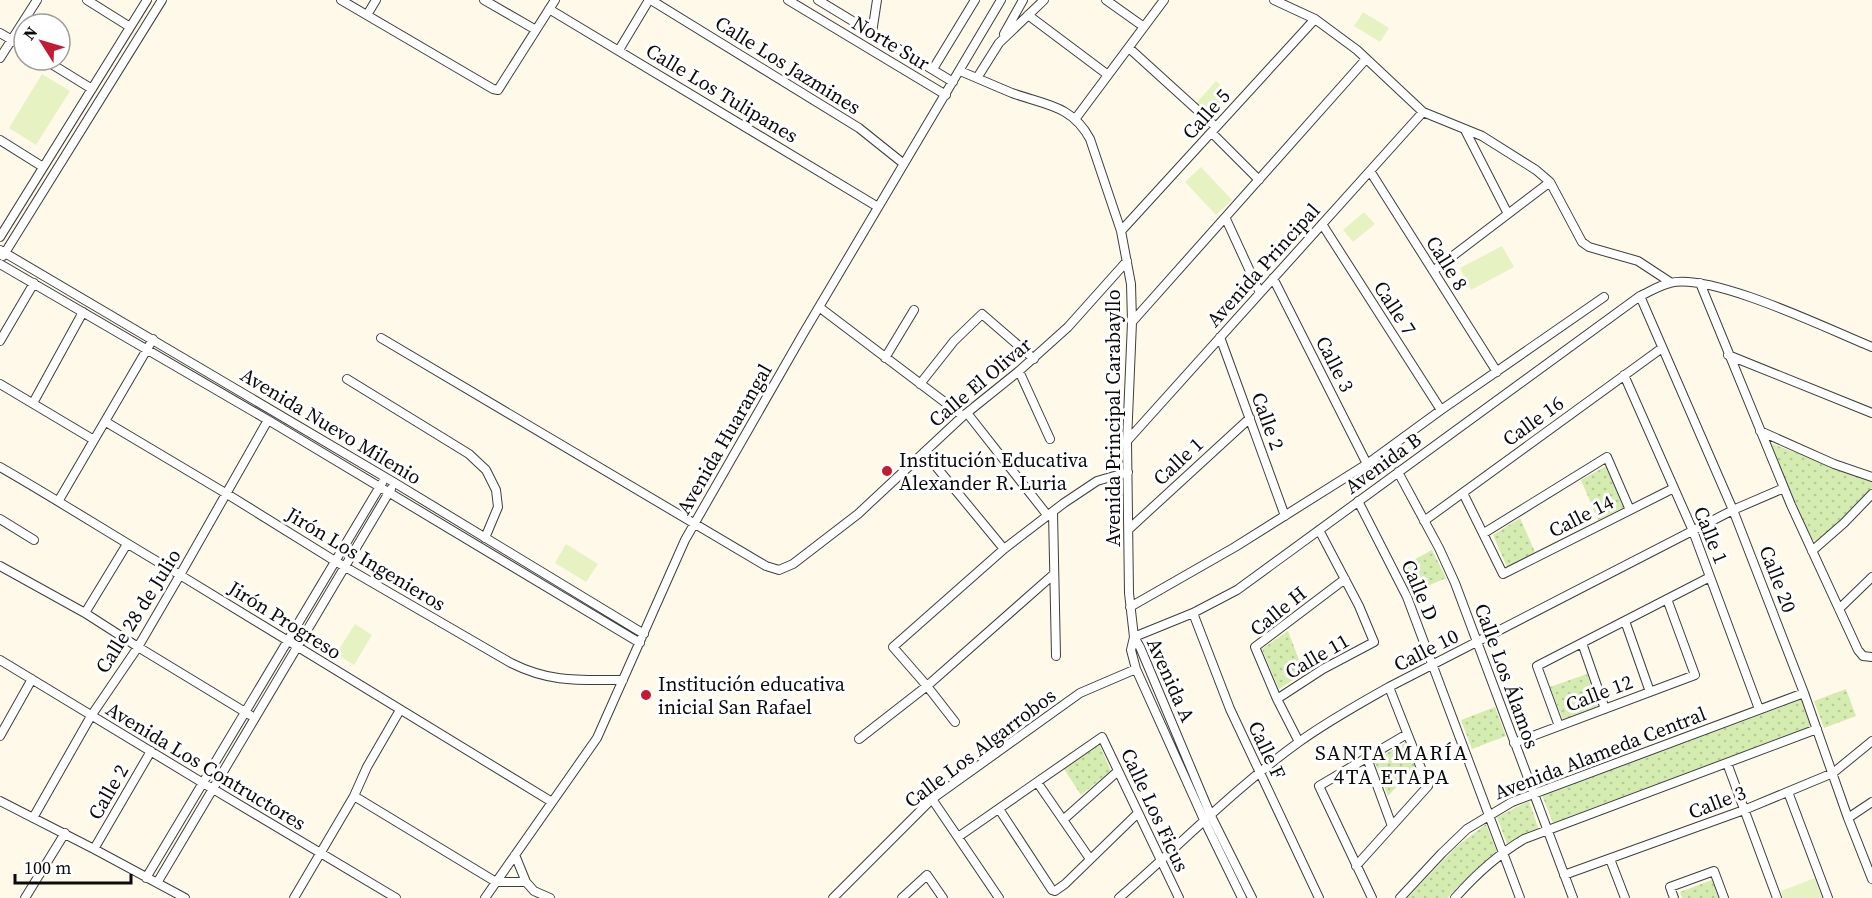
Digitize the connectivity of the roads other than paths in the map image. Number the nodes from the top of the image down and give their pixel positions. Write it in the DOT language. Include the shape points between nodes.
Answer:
graph roads {
  1 [pos="87,0"];
  2 [pos="147,0"];
  3 [pos="162,0"];
  4 [pos="341,0"];
  5 [pos="376,0"];
  6 [pos="484,0"];
  7 [pos="555,0"];
  8 [pos="650,0"];
  9 [pos="788,0"];
  10 [pos="818,0"];
  11 [pos="878,0"];
  12 [pos="975,0"];
  13 [pos="1001,0"];
  14 [pos="1023,0"];
  15 [pos="1044,0"];
  16 [pos="1106,0"];
  17 [pos="1164,0"];
  18 [pos="1274,0"];
  19 [pos="549,9"];
  20 [pos="367,15"];
  21 [pos="1028,15"];
  22 [pos="1315,19"];
  23 [pos="130,27"];
  24 [pos="1144,27"];
  25 [pos="536,30"];
  26 [pos="0,33"];
  27 [pos="872,33"];
  28 [pos="12,39"];
  29 [pos="999,43"];
  30 [pos="1129,48"];
  31 [pos="619,51"];
  32 [pos="0,58"];
  33 [pos="1366,59"];
  34 [pos="933,69"];
  35 [pos="960,71"];
  36 [pos="64,72"];
  37 [pos="1108,75"];
  38 [pos="977,78"];
  39 [pos="953,82"];
  40 [pos="92,89"];
  41 [pos="946,95"];
  42 [pos="1423,112"];
  43 [pos="1076,118"];
  44 [pos="1214,130"];
  45 [pos="1465,130"];
  46 [pos="0,140"];
  47 [pos="904,164"];
  48 [pos="43,167"];
  49 [pos="1370,171"];
  50 [pos="1259,180"];
  51 [pos="1550,182"];
  52 [pos="878,207"];
  53 [pos="1508,214"];
  54 [pos="1226,219"];
  55 [pos="1322,224"];
  56 [pos="1122,231"];
  57 [pos="0,237"];
  58 [pos="3,252"];
  59 [pos="1127,261"];
  60 [pos="0,263"];
  61 [pos="1433,271"];
  62 [pos="1273,278"];
  63 [pos="1670,282"];
  64 [pos="34,283"];
  65 [pos="1700,283"];
  66 [pos="1260,293"];
  67 [pos="1640,296"];
  68 [pos="1605,297"];
  69 [pos="819,307"];
  70 [pos="914,310"];
  71 [pos="83,312"];
  72 [pos="1132,322"];
  73 [pos="1220,337"];
  74 [pos="381,338"];
  75 [pos="153,339"];
  76 [pos="0,341"];
  77 [pos="1872,347"];
  78 [pos="1662,348"];
  79 [pos="147,350"];
  80 [pos="1728,355"];
  81 [pos="885,358"];
  82 [pos="1034,359"];
  83 [pos="1019,371"];
  84 [pos="1497,372"];
  85 [pos="1624,375"];
  86 [pos="347,379"];
  87 [pos="0,384"];
  88 [pos="920,384"];
  89 [pos="33,403"];
  90 [pos="1441,410"];
  91 [pos="1872,413"];
  92 [pos="965,415"];
  93 [pos="1250,418"];
  94 [pos="268,420"];
  95 [pos="106,422"];
  96 [pos="1760,431"];
  97 [pos="1050,439"];
  98 [pos="94,440"];
  99 [pos="1127,441"];
  100 [pos="924,452"];
  101 [pos="1367,464"];
  102 [pos="0,467"];
  103 [pos="1128,472"];
  104 [pos="1398,472"];
  105 [pos="385,477"];
  106 [pos="1872,477"];
  107 [pos="395,483"];
  108 [pos="379,487"];
  109 [pos="1674,488"];
  110 [pos="1784,488"];
  111 [pos="1463,492"];
  112 [pos="389,493"];
  113 [pos="227,494"];
  114 [pos="1872,494"];
  115 [pos="59,500"];
  116 [pos="1359,501"];
  117 [pos="1630,510"];
  118 [pos="1733,510"];
  119 [pos="1051,514"];
  120 [pos="1285,516"];
  121 [pos="0,519"];
  122 [pos="1424,521"];
  123 [pos="694,524"];
  124 [pos="1129,529"];
  125 [pos="1319,530"];
  126 [pos="1693,531"];
  127 [pos="1484,533"];
  128 [pos="485,538"];
  129 [pos="34,540"];
  130 [pos="127,544"];
  131 [pos="1004,549"];
  132 [pos="1812,550"];
  133 [pos="335,561"];
  134 [pos="0,566"];
  135 [pos="345,567"];
  136 [pos="1054,574"];
  137 [pos="180,575"];
  138 [pos="1710,577"];
  139 [pos="1872,577"];
  140 [pos="1345,579"];
  141 [pos="1667,599"];
  142 [pos="1130,607"];
  143 [pos="1839,609"];
  144 [pos="85,613"];
  145 [pos="1193,614"];
  146 [pos="1625,621"];
  147 [pos="644,633"];
  148 [pos="1134,637"];
  149 [pos="288,641"];
  150 [pos="640,643"];
  151 [pos="1476,643"];
  152 [pos="1582,643"];
  153 [pos="138,647"];
  154 [pos="298,647"];
  155 [pos="1056,656"];
  156 [pos="1869,657"];
  157 [pos="0,660"];
  158 [pos="1433,665"];
  159 [pos="1136,669"];
  160 [pos="32,679"];
  161 [pos="623,681"];
  162 [pos="927,686"];
  163 [pos="1389,687"];
  164 [pos="1650,692"];
  165 [pos="1804,693"];
  166 [pos="1277,699"];
  167 [pos="1605,709"];
  168 [pos="1759,709"];
  169 [pos="400,710"];
  170 [pos="245,712"];
  171 [pos="91,716"];
  172 [pos="255,718"];
  173 [pos="955,722"];
  174 [pos="1559,726"];
  175 [pos="1817,729"];
  176 [pos="1407,734"];
  177 [pos="0,736"];
  178 [pos="860,739"];
  179 [pos="1299,741"];
  180 [pos="1872,741"];
  181 [pos="1514,743"];
  182 [pos="151,751"];
  183 [pos="1367,758"];
  184 [pos="1726,762"];
  185 [pos="1118,771"];
  186 [pos="1259,773"];
  187 [pos="1833,773"];
  188 [pos="1037,782"];
  189 [pos="203,783"];
  190 [pos="213,789"];
  191 [pos="1788,792"];
  192 [pos="1533,794"];
  193 [pos="354,796"];
  194 [pos="932,799"];
  195 [pos="0,801"];
  196 [pos="552,802"];
  197 [pos="1872,802"];
  198 [pos="999,809"];
  199 [pos="1744,810"];
  200 [pos="1138,813"];
  201 [pos="1489,815"];
  202 [pos="33,818"];
  203 [pos="1848,818"];
  204 [pos="1208,819"];
  205 [pos="1063,820"];
  206 [pos="1392,826"];
  207 [pos="1547,830"];
  208 [pos="1194,832"];
  209 [pos="64,833"];
  210 [pos="1210,834"];
  211 [pos="958,837"];
  212 [pos="94,849"];
  213 [pos="1503,852"];
  214 [pos="320,853"];
  215 [pos="515,855"];
  216 [pos="1090,859"];
  217 [pos="1610,859"];
  218 [pos="1161,862"];
  219 [pos="1356,866"];
  220 [pos="1564,875"];
  221 [pos="146,878"];
  222 [pos="1872,879"];
  223 [pos="496,882"];
  224 [pos="525,882"];
  225 [pos="157,883"];
  226 [pos="532,894"];
  227 [pos="173,895"];
  228 [pos="25,898"];
  229 [pos="185,898"];
  230 [pos="294,898"];
  231 [pos="396,898"];
  232 [pos="486,898"];
  233 [pos="550,898"];
  234 [pos="833,898"];
  235 [pos="902,898"];
  236 [pos="944,898"];
  237 [pos="999,898"];
  238 [pos="1119,898"];
  239 [pos="1179,898"];
  240 [pos="1242,898"];
  241 [pos="1252,898"];
  242 [pos="1319,898"];
  243 [pos="1372,898"];
  244 [pos="1400,898"];
  245 [pos="1455,898"];
  246 [pos="1520,898"];
  247 [pos="1573,898"];
  248 [pos="1625,898"];
  249 [pos="1674,898"];
  250 [pos="1724,898"];
  251 [pos="1777,898"];
  252 [pos="1828,898"];
  1 -- 23 [label="street"];
  2 -- 23 [label="street"];
  3 -- 58 [label="street"];
  4 -- 20 [label="street"];
  5 -- 20 [label="street"];
  6 -- 25 [label="street"];
  7 -- 19 [label="street"];
  8 -- 31 [label="street"];
  8 -- 47 [label="street, Calle Los Jazmines" via="858,128"];
  9 -- 41 [label="street, Norte Sur"];
  10 -- 27 [label="street, Norte Sur"];
  11 -- 27 [label="street"];
  12 -- 34 [label="street"];
  13 -- 35 [label="street, Avenida Huarangal"];
  14 -- 29 [label="street"];
  15 -- 21 [label="street"];
  16 -- 24 [label="street"];
  17 -- 24 [label="street"];
  18 -- 22 [label="street"];
  19 -- 25 [label="street"];
  19 -- 31 [label="street, Calle Los Tulipanes"];
  20 -- 25 [label="street" via="493,90 502,85"];
  21 -- 29 [label="street"];
  21 -- 37 [label="street"];
  22 -- 33 [label="street"];
  22 -- 44 [label="street, Calle 5"];
  23 -- 40 [label="street"];
  24 -- 30 [label="street"];
  26 -- 28 [label="street"];
  27 -- 34 [label="street, Norte Sur"];
  28 -- 32 [label="street"];
  29 -- 38 [label="street"];
  30 -- 37 [label="street"];
  30 -- 44 [label="street"];
  31 -- 52 [label="street, Calle Los Tulipanes"];
  33 -- 42 [label="street"];
  33 -- 50 [label="street"];
  34 -- 39 [label="street, Norte Sur"];
  35 -- 38 [label="street"];
  35 -- 39 [label="street, Avenida Huarangal"];
  36 -- 40 [label="street"];
  37 -- 43 [label="street"];
  38 -- 43 [label="street" via="1056,106"];
  39 -- 41 [label="street, Avenida Huarangal"];
  40 -- 48 [label="street"];
  41 -- 47 [label="street, Avenida Huarangal"];
  42 -- 45 [label="street"];
  42 -- 49 [label="street, Avenida Principal"];
  43 -- 56 [label="street, Avenida Principal Carabayllo" via="1090,139"];
  44 -- 50 [label="street"];
  44 -- 56 [label="street, Calle 5"];
  45 -- 51 [label="street" via="1482,136"];
  45 -- 53 [label="street"];
  46 -- 48 [label="street"];
  47 -- 52 [label="street, Avenida Huarangal"];
  48 -- 57 [label="street"];
  49 -- 55 [label="street, Avenida Principal"];
  49 -- 61 [label="street, Calle 8"];
  50 -- 54 [label="street"];
  51 -- 53 [label="street"];
  51 -- 63 [label="street" via="1582,242 1641,262"];
  52 -- 69 [label="street, Avenida Huarangal"];
  53 -- 61 [label="street"];
  54 -- 66 [label="street"];
  54 -- 72 [label="street"];
  55 -- 62 [label="street, Avenida Principal"];
  55 -- 90 [label="street, Calle 7"];
  56 -- 59 [label="street, Avenida Principal Carabayllo"];
  58 -- 60 [label="street"];
  58 -- 75 [label="street, Avenida Nuevo Milenio"];
  59 -- 72 [label="street, Avenida Principal Carabayllo"];
  59 -- 82 [label="street, Calle El Olivar"];
  60 -- 64 [label="street, Avenida Nuevo Milenio"];
  61 -- 84 [label="street, Calle 8"];
  62 -- 66 [label="street, Avenida Principal"];
  62 -- 101 [label="street, Calle 3"];
  63 -- 65 [label="street"];
  63 -- 67 [label="street, Avenida B"];
  64 -- 71 [label="street, Avenida Nuevo Milenio"];
  64 -- 76 [label="street"];
  65 -- 77 [label="street" via="1739,293"];
  65 -- 80 [label="street, Calle 20"];
  66 -- 73 [label="street, Avenida Principal"];
  67 -- 78 [label="street, Calle 20"];
  67 -- 104 [label="street, Avenida B"];
  68 -- 84 [label="street, Avenida B"];
  69 -- 81 [label="street"];
  69 -- 123 [label="street, Avenida Huarangal"];
  70 -- 81 [label="street"];
  71 -- 79 [label="street, Avenida Nuevo Milenio"];
  71 -- 89 [label="street"];
  72 -- 99 [label="street, Avenida Principal Carabayllo"];
  73 -- 93 [label="street, Calle 2"];
  73 -- 99 [label="street, Avenida Principal"];
  74 -- 123 [label="street"];
  75 -- 79 [label="street"];
  75 -- 105 [label="street, Avenida Nuevo Milenio"];
  78 -- 85 [label="street, Calle 16"];
  78 -- 118 [label="street, Calle 20"];
  79 -- 94 [label="street, Avenida Nuevo Milenio"];
  79 -- 95 [label="street"];
  80 -- 91 [label="street"];
  80 -- 96 [label="street, Calle 20"];
  81 -- 88 [label="street"];
  82 -- 83 [label="street, Calle El Olivar"];
  82 -- 88 [label="street" via="982,314 954,341"];
  83 -- 92 [label="street, Calle El Olivar"];
  83 -- 97 [label="street"];
  84 -- 90 [label="street, Avenida B"];
  85 -- 109 [label="street, Calle 1"];
  85 -- 111 [label="street, Calle 16"];
  86 -- 128 [label="street" via="469,454 486,470 496,490 498,507"];
  87 -- 89 [label="street"];
  88 -- 92 [label="street"];
  89 -- 98 [label="street"];
  90 -- 101 [label="street, Avenida B"];
  92 -- 100 [label="street, Calle El Olivar"];
  92 -- 119 [label="street"];
  93 -- 120 [label="street, Calle 2"];
  93 -- 124 [label="street, Calle 1"];
  94 -- 108 [label="street, Avenida Nuevo Milenio"];
  94 -- 113 [label="street, Calle 28 de Julio"];
  95 -- 98 [label="street"];
  95 -- 113 [label="street, Jirón Los Ingenieros"];
  96 -- 106 [label="street"];
  96 -- 110 [label="street, Calle 20"];
  98 -- 115 [label="street"];
  99 -- 103 [label="street, Avenida Principal Carabayllo"];
  100 -- 123 [label="street, Calle El Olivar" via="858,514 793,564 779,570"];
  100 -- 131 [label="street"];
  101 -- 120 [label="street, Avenida B"];
  102 -- 115 [label="street, Jirón Progreso"];
  103 -- 119 [label="street" via="1097,481"];
  103 -- 124 [label="street, Avenida Principal Carabayllo"];
  104 -- 116 [label="street, Avenida B"];
  104 -- 122 [label="street, Calle Los Álamos"];
  105 -- 107 [label="street, Avenida Nuevo Milenio"];
  105 -- 108 [label="street"];
  107 -- 112 [label="street"];
  107 -- 128 [label="street, Avenida Nuevo Milenio"];
  108 -- 112 [label="street, Avenida Nuevo Milenio"];
  108 -- 133 [label="street"];
  109 -- 117 [label="street, Calle 14"];
  109 -- 126 [label="street, Calle 1"];
  110 -- 118 [label="street, Calle 10"];
  110 -- 132 [label="street, Calle 20"];
  111 -- 122 [label="street, Calle 16"];
  111 -- 127 [label="street"];
  112 -- 135 [label="street"];
  112 -- 150 [label="street, Avenida Nuevo Milenio"];
  113 -- 133 [label="street, Jirón Los Ingenieros"];
  113 -- 137 [label="street, Calle 28 de Julio"];
  114 -- 132 [label="street"];
  115 -- 130 [label="street, Jirón Progreso"];
  116 -- 125 [label="street, Avenida B"];
  116 -- 158 [label="street, Calle D" via="1407,597"];
  117 -- 127 [label="street, Calle 14" via="1503,574"];
  117 -- 127 [label="street" via="1607,458"];
  118 -- 126 [label="street, Calle 10"];
  118 -- 165 [label="street, Calle 20"];
  119 -- 131 [label="street"];
  119 -- 136 [label="street"];
  120 -- 142 [label="street, Avenida B"];
  121 -- 129 [label="street"];
  122 -- 151 [label="street, Calle Los Álamos" via="1455,583"];
  123 -- 147 [label="street, Avenida Huarangal"];
  124 -- 142 [label="street, Avenida Principal Carabayllo"];
  125 -- 140 [label="street"];
  125 -- 145 [label="street, Avenida B" via="1237,590"];
  126 -- 138 [label="street, Calle 1"];
  126 -- 151 [label="street, Calle 10"];
  128 -- 147 [label="street, Avenida Nuevo Milenio"];
  130 -- 137 [label="street, Jirón Progreso"];
  130 -- 144 [label="street"];
  131 -- 162 [label="street" via="893,647"];
  132 -- 143 [label="street, Calle 20"];
  133 -- 135 [label="street, Jirón Los Ingenieros"];
  133 -- 149 [label="street"];
  134 -- 144 [label="street"];
  135 -- 154 [label="street"];
  135 -- 161 [label="street, Jirón Los Ingenieros" via="531,673 574,681"];
  136 -- 155 [label="street"];
  136 -- 162 [label="street"];
  137 -- 149 [label="street, Jirón Progreso"];
  137 -- 153 [label="street, Calle 28 de Julio"];
  138 -- 141 [label="street"];
  138 -- 168 [label="street, Calle 1"];
  139 -- 143 [label="street"];
  140 -- 166 [label="street, Calle H" via="1255,647"];
  140 -- 166 [label="street, Calle 11" via="1374,642"];
  141 -- 146 [label="street"];
  141 -- 164 [label="street, Calle 12" via="1695,675"];
  142 -- 148 [label="street, Avenida Principal Carabayllo"];
  143 -- 156 [label="street, Calle 20" via="1858,650"];
  144 -- 153 [label="street"];
  145 -- 148 [label="street, Avenida B"];
  145 -- 186 [label="street, Calle F"];
  146 -- 152 [label="street"];
  146 -- 164 [label="street"];
  147 -- 150 [label="street, Avenida Huarangal"];
  148 -- 159 [label="street, Avenida A" via="1131,650"];
  148 -- 204 [label="street, Avenida A"];
  149 -- 154 [label="street, Jirón Progreso"];
  149 -- 170 [label="street"];
  150 -- 161 [label="street, Avenida Huarangal"];
  151 -- 158 [label="street, Calle 10"];
  151 -- 181 [label="street, Calle Los Álamos"];
  152 -- 167 [label="street"];
  152 -- 174 [label="street" via="1537,666"];
  153 -- 170 [label="street"];
  153 -- 171 [label="street, Calle 28 de Julio"];
  154 -- 169 [label="street, Jirón Progreso"];
  154 -- 172 [label="street"];
  157 -- 160 [label="street, Avenida Los Contructores"];
  158 -- 163 [label="street, Calle 10"];
  158 -- 201 [label="street, Calle D"];
  159 -- 194 [label="street, Calle Los Algarrobos" via="1080,693"];
  159 -- 204 [label="street, Avenida A"];
  160 -- 171 [label="street, Avenida Los Contructores"];
  160 -- 177 [label="street"];
  161 -- 196 [label="street, Avenida Huarangal" via="597,738"];
  162 -- 173 [label="street"];
  162 -- 178 [label="street"];
  163 -- 176 [label="street"];
  163 -- 179 [label="street, Calle 10"];
  164 -- 167 [label="street, Calle 12"];
  165 -- 168 [label="street, Avenida Alameda Central"];
  165 -- 175 [label="street, Calle 20"];
  166 -- 179 [label="street, Calle H"];
  167 -- 174 [label="street, Calle 12"];
  168 -- 192 [label="street, Avenida Alameda Central"];
  169 -- 193 [label="street"];
  169 -- 196 [label="street, Jirón Progreso"];
  170 -- 172 [label="street"];
  170 -- 189 [label="street"];
  171 -- 182 [label="street, Avenida Los Contructores"];
  171 -- 202 [label="street, Calle 28 de Julio"];
  172 -- 190 [label="street"];
  174 -- 181 [label="street, Calle 12"];
  175 -- 184 [label="street"];
  175 -- 187 [label="street, Calle 20"];
  176 -- 183 [label="street"];
  176 -- 206 [label="street" via="1428,786"];
  179 -- 186 [label="street, Calle 10"];
  180 -- 187 [label="street, Calle 3"];
  181 -- 192 [label="street, Calle Los Álamos"];
  182 -- 189 [label="street, Avenida Los Contructores"];
  182 -- 212 [label="street, Calle 2"];
  183 -- 206 [label="street"];
  183 -- 219 [label="street" via="1319,786"];
  184 -- 199 [label="street"];
  184 -- 207 [label="street"];
  185 -- 188 [label="street, Calle Los Ficus" via="1102,737"];
  185 -- 200 [label="street, Calle Los Ficus"];
  185 -- 205 [label="street"];
  186 -- 204 [label="street, Calle 10"];
  186 -- 242 [label="street, Calle F"];
  187 -- 191 [label="street, Calle 3"];
  187 -- 203 [label="street, Calle 20"];
  188 -- 198 [label="street"];
  188 -- 205 [label="street"];
  189 -- 190 [label="street, Avenida Los Contructores"];
  189 -- 221 [label="street"];
  190 -- 214 [label="street, Avenida Los Contructores"];
  190 -- 225 [label="street"];
  191 -- 199 [label="street, Calle 3"];
  191 -- 252 [label="street"];
  192 -- 201 [label="street, Avenida Alameda Central"];
  192 -- 207 [label="street, Calle Los Álamos"];
  193 -- 214 [label="street"];
  193 -- 223 [label="street"];
  194 -- 211 [label="street"];
  194 -- 234 [label="street, Calle Los Algarrobos"];
  195 -- 202 [label="street"];
  196 -- 215 [label="street, Avenida Huarangal"];
  197 -- 203 [label="street"];
  198 -- 211 [label="street"];
  198 -- 216 [label="street" via="1052,890 1058,890"];
  199 -- 217 [label="street, Calle 3"];
  199 -- 251 [label="street"];
  200 -- 216 [label="street"];
  200 -- 218 [label="street, Calle Los Ficus"];
  201 -- 213 [label="street, Calle D"];
  201 -- 244 [label="street, Avenida Alameda Central" via="1442,853"];
  202 -- 209 [label="street"];
  203 -- 222 [label="street, Calle 20"];
  204 -- 208 [label="street, Calle 10"];
  204 -- 210 [label="street, Avenida A"];
  204 -- 241 [label="street, Avenida A"];
  205 -- 216 [label="street"];
  206 -- 219 [label="street"];
  207 -- 213 [label="street"];
  207 -- 220 [label="street, Calle Los Álamos"];
  208 -- 210 [label="street"];
  208 -- 218 [label="street, Calle 10"];
  209 -- 212 [label="street"];
  209 -- 228 [label="street"];
  210 -- 240 [label="street, Avenida A"];
  211 -- 237 [label="street"];
  212 -- 221 [label="street"];
  213 -- 245 [label="street"];
  213 -- 246 [label="street, Calle D"];
  214 -- 230 [label="street"];
  214 -- 231 [label="street, Avenida Los Contructores"];
  215 -- 223 [label="street, Avenida Huarangal"];
  215 -- 224 [label="street"];
  217 -- 220 [label="street, Calle 3"];
  217 -- 248 [label="street"];
  218 -- 238 [label="street, Calle 10"];
  218 -- 239 [label="street, Calle Los Ficus"];
  219 -- 243 [label="street"];
  220 -- 247 [label="street, Calle Los Álamos"];
  221 -- 225 [label="street"];
  223 -- 224 [label="street"];
  223 -- 232 [label="street, Avenida Huarangal"];
  224 -- 226 [label="street"];
  225 -- 227 [label="street"];
  226 -- 233 [label="street"];
  227 -- 229 [label="street"];
  235 -- 236 [label="street" via="929,875"];
  249 -- 250 [label="street" via="1670,887 1714,871"];
}
